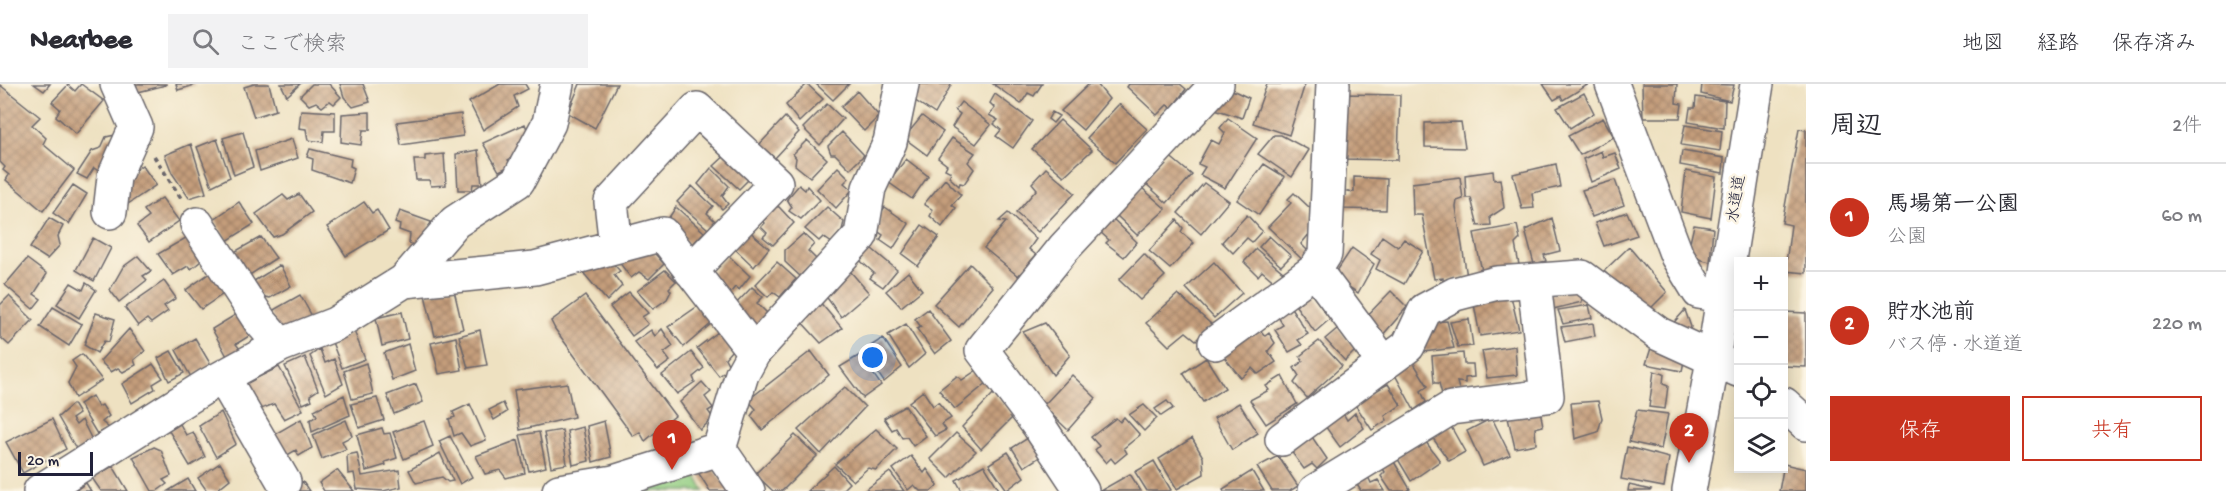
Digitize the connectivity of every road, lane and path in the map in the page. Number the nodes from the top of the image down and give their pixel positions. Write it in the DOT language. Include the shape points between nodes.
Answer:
graph roads {
  1 [pos="117,84"];
  2 [pos="557,84"];
  3 [pos="902,84"];
  4 [pos="1217,84"];
  5 [pos="1333,84"];
  6 [pos="1611,84"];
  7 [pos="1757,84"];
  8 [pos="136,127"];
  9 [pos="110,212"];
  10 [pos="197,224"];
  11 [pos="616,246"];
  12 [pos="1315,270"];
  13 [pos="691,272"];
  14 [pos="404,281"];
  15 [pos="1534,282"];
  16 [pos="1722,296"];
  17 [pos="1215,343"];
  18 [pos="281,345"];
  19 [pos="754,352"];
  20 [pos="1384,363"];
  21 [pos="1726,365"];
  22 [pos="223,377"];
  23 [pos="1788,407"];
  24 [pos="1806,423"];
  25 [pos="1282,439"];
  26 [pos="718,449"];
  27 [pos="286,480"];
  28 [pos="40,491"];
  29 [pos="560,491"];
  30 [pos="748,491"];
  31 [pos="1082,491"];
  32 [pos="1315,491"];
  33 [pos="1689,491"];
  1 -- 8 [label="street"];
  2 -- 14 [label="street" via="549,123 518,181 455,222"];
  3 -- 19 [label="street" via="890,142 869,188 861,235"];
  4 -- 31 [label="street" via="1065,248 982,350"];
  5 -- 12 [label="street" via="1325,254"];
  6 -- 16 [label="street" via="1677,256 1699,292"];
  7 -- 16 [label="street, 水道道"];
  8 -- 9 [label="street" via="114,177"];
  8 -- 10 [label="path"];
  10 -- 18 [label="street" via="260,321"];
  11 -- 13 [label="street" via="663,234"];
  11 -- 13 [label="street" via="611,202 697,109 776,183"];
  11 -- 14 [label="street" via="535,268"];
  12 -- 17 [label="street"];
  12 -- 20 [label="street"];
  13 -- 19 [label="street"];
  14 -- 18 [label="street" via="335,324"];
  15 -- 20 [label="street" via="1497,282 1455,294 1425,310 1407,346"];
  15 -- 21 [label="street" via="1582,277 1659,334"];
  15 -- 32 [label="street" via="1547,396 1451,408"];
  16 -- 21 [label="street, 水道道"];
  18 -- 22 [label="street"];
  19 -- 26 [label="street" via="742,374"];
  20 -- 25 [label="street"];
  21 -- 33 [label="street, 水道道"];
  22 -- 27 [label="street"];
  22 -- 28 [label="street"];
  23 -- 24 [label="street"];
  26 -- 29 [label="street" via="614,482"];
  26 -- 30 [label="street"];
}
